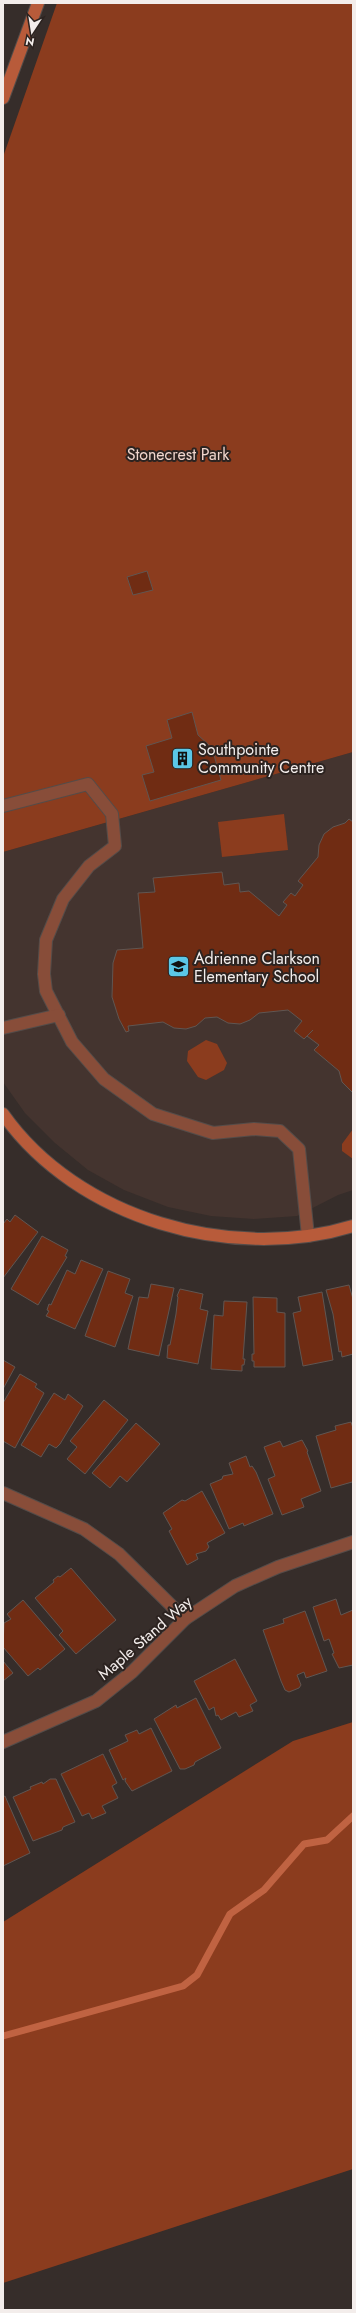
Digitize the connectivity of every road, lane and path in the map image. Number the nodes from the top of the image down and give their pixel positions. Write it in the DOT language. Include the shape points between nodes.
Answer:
graph roads {
  1 [pos="38,3"];
  2 [pos="3,98"];
  3 [pos="3,806"];
  4 [pos="59,1015"];
  5 [pos="3,1028"];
  6 [pos="3,1114"];
  7 [pos="353,1226"];
  8 [pos="308,1236"];
  9 [pos="3,1492"];
  10 [pos="353,1542"];
  11 [pos="185,1620"];
  12 [pos="3,1742"];
  1 -- 2 [label="street"];
  3 -- 4 [label="street" via="88,784 112,814 115,846 90,866 63,899 46,940 46,991"];
  4 -- 5 [label="street"];
  4 -- 8 [label="street" via="72,1042 104,1079 153,1114 213,1133 280,1131 299,1149"];
  6 -- 8 [label="street" via="37,1152 68,1177 103,1200 143,1218 221,1237 264,1239"];
  7 -- 8 [label="street"];
  9 -- 11 [label="street" via="84,1529 119,1554"];
  10 -- 11 [label="street, Maple Stand Way" via="278,1567 236,1586"];
  11 -- 12 [label="street, Maple Stand Way" via="132,1672 96,1701"];
}
